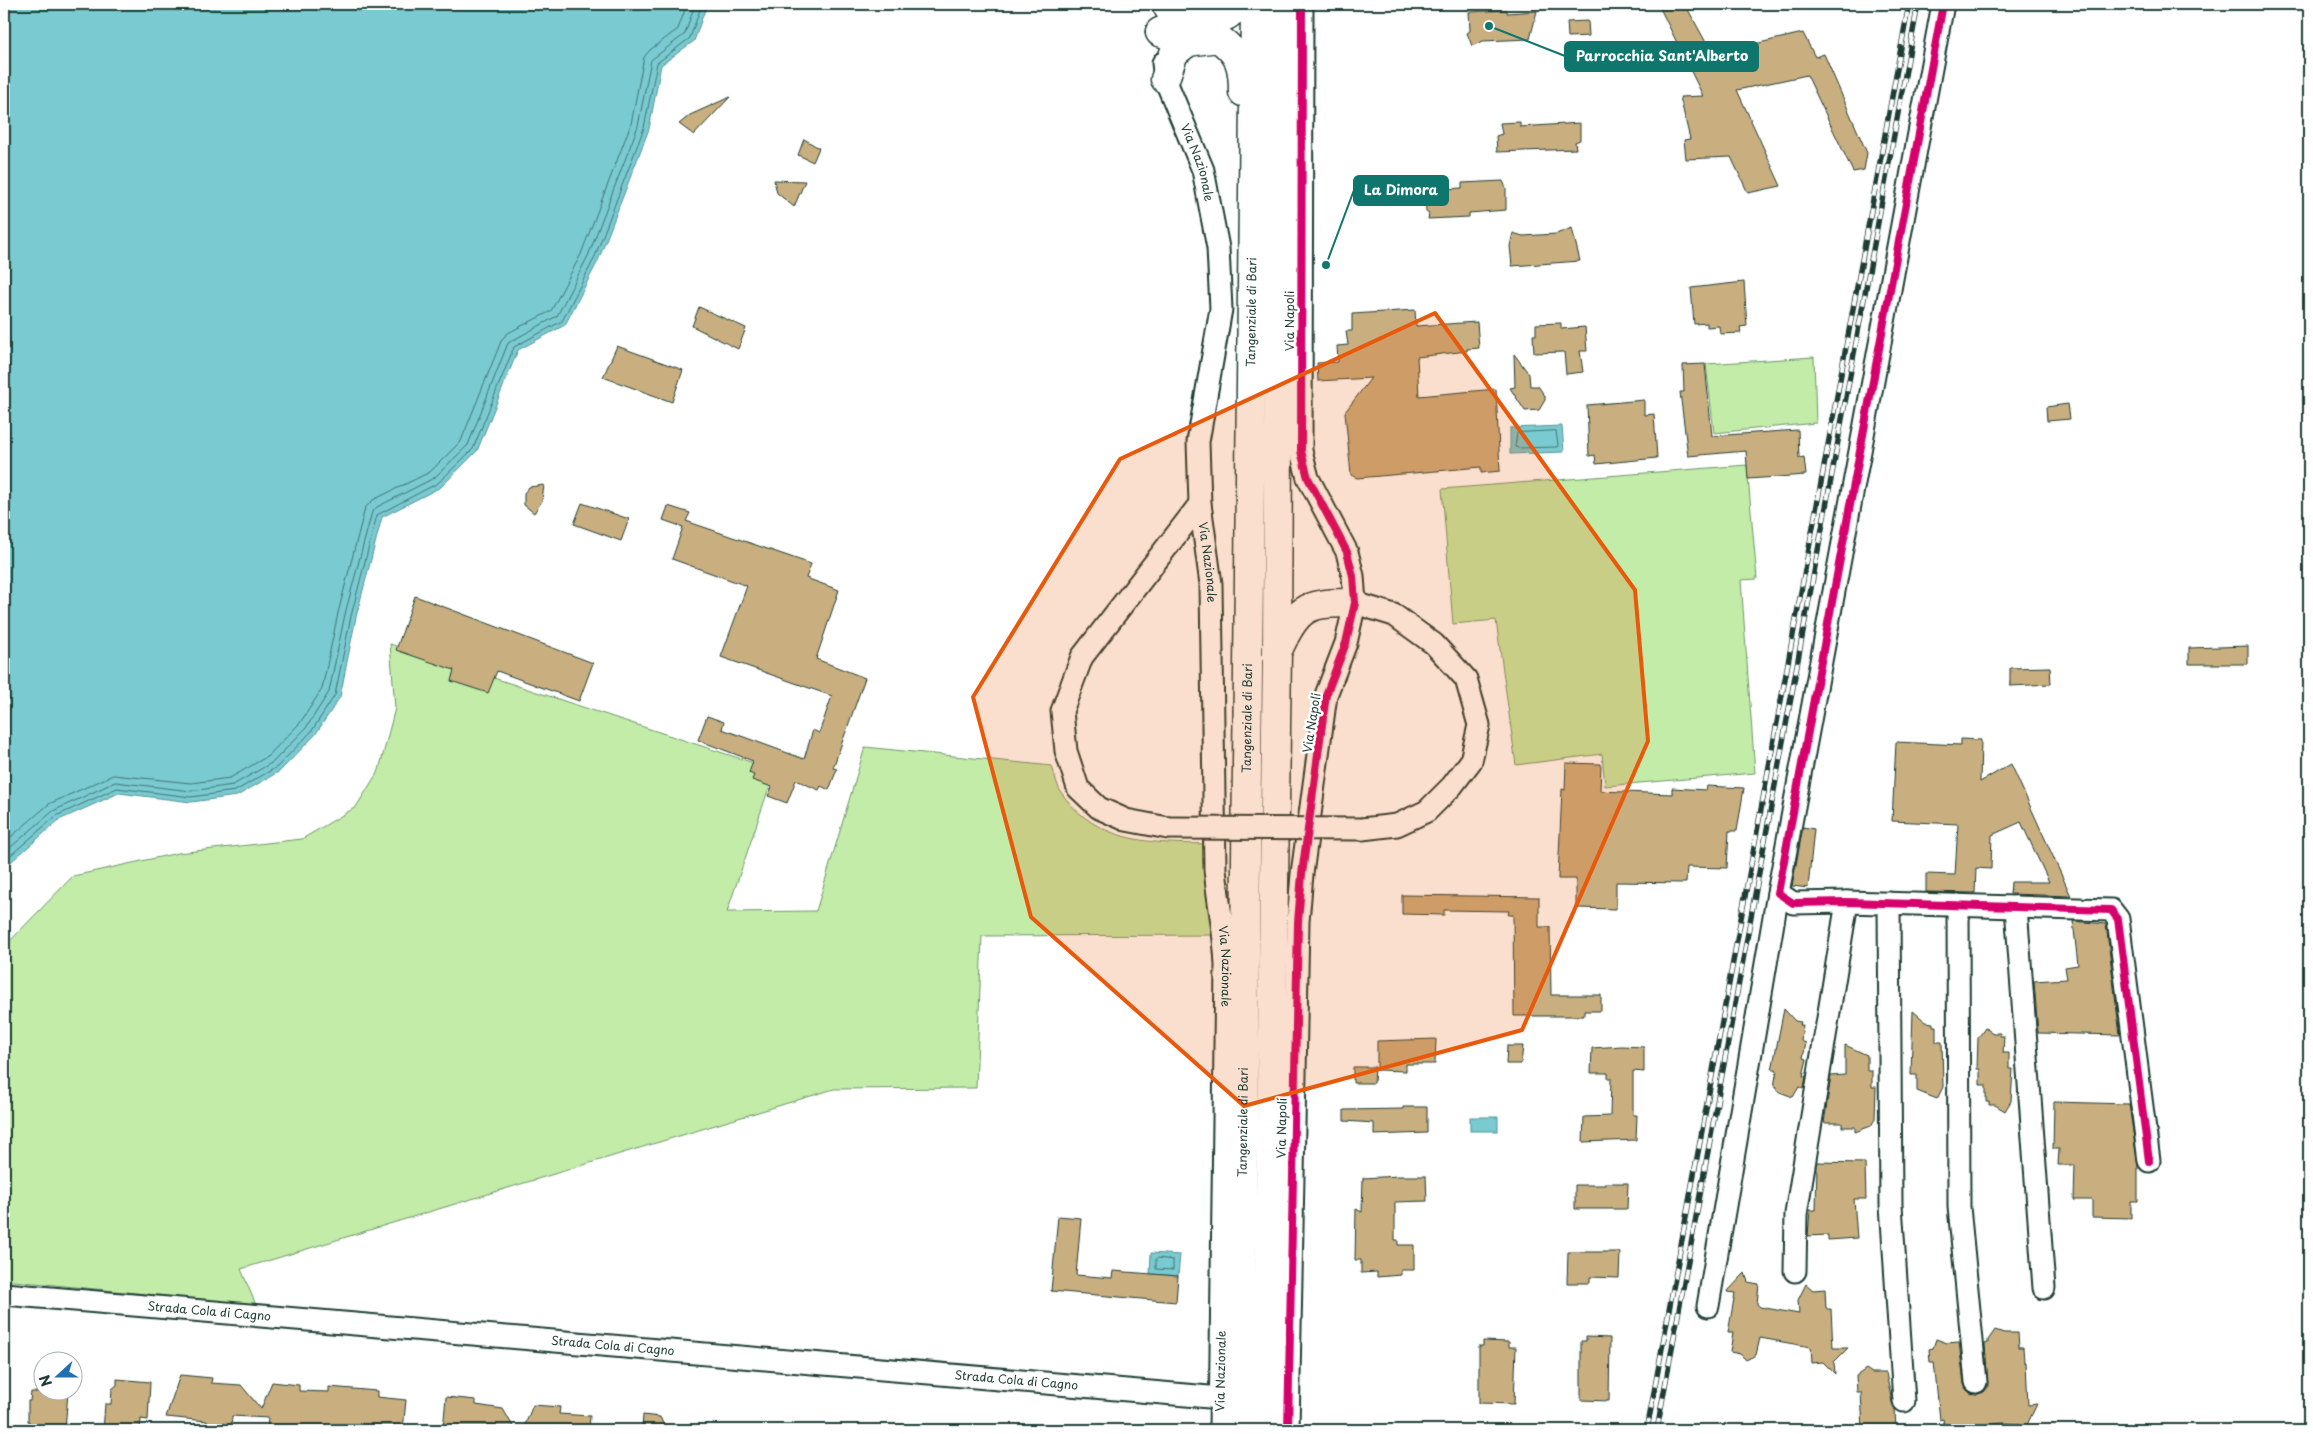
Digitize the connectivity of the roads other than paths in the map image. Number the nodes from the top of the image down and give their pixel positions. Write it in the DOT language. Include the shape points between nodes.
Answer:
graph roads {
  1 [pos="1160,4"];
  2 [pos="1166,4"];
  3 [pos="1237,4"];
  4 [pos="1255,4"];
  5 [pos="1280,4"];
  6 [pos="1302,4"];
  7 [pos="1943,4"];
  8 [pos="1160,32"];
  9 [pos="1188,32"];
  10 [pos="1165,79"];
  11 [pos="1254,196"];
  12 [pos="1200,504"];
  13 [pos="1278,547"];
  14 [pos="1321,603"];
  15 [pos="1355,603"];
  16 [pos="1277,651"];
  17 [pos="1778,893"];
  18 [pos="1847,902"];
  19 [pos="1889,904"];
  20 [pos="1958,905"];
  21 [pos="2016,907"];
  22 [pos="2148,1160"];
  23 [pos="1795,1271"];
  24 [pos="2044,1288"];
  25 [pos="4,1294"];
  26 [pos="1708,1306"];
  27 [pos="1976,1382"];
  28 [pos="1222,1398"];
  29 [pos="1904,1402"];
  30 [pos="1220,1430"];
  31 [pos="1240,1430"];
  32 [pos="1267,1430"];
  33 [pos="1288,1430"];
  1 -- 8 [label="street, Via Nazionale"];
  2 -- 9 [label="highway"];
  3 -- 9 [label="highway" via="1218,20"];
  4 -- 11 [label="highway, Tangenziale di Bari"];
  5 -- 13 [label="highway, Tangenziale di Bari"];
  6 -- 15 [label="street, Via Napoli" via="1301,451 1308,478 1347,552"];
  7 -- 17 [label="street"];
  8 -- 9 [label="highway"];
  8 -- 10 [label="street, Via Nazionale"];
  9 -- 10 [label="highway" via="1174,53"];
  9 -- 11 [label="highway" via="1218,38 1233,49 1243,70 1243,148"];
  10 -- 12 [label="street, Via Nazionale" via="1203,170 1218,248 1221,309 1198,442"];
  11 -- 31 [label="highway, Tangenziale di Bari"];
  12 -- 15 [label="street, Via Nazionale, bridge" via="1082,657 1062,711 1066,751 1078,788 1099,808 1126,820 1168,828 1362,829 1397,825 1428,811 1471,761 1479,725 1466,679 1434,644 1394,615"];
  12 -- 28 [label="street, Via Nazionale" via="1211,584 1215,869 1225,932 1226,966"];
  13 -- 14 [label="highway" via="1290,581 1303,594"];
  13 -- 16 [label="highway, Tangenziale di Bari"];
  14 -- 15 [label="highway"];
  14 -- 16 [label="highway" via="1304,610 1290,623"];
  15 -- 33 [label="street, Via Napoli" via="1346,643 1326,696 1298,922"];
  16 -- 32 [label="highway, Tangenziale di Bari"];
  17 -- 18 [label="street" via="1793,903"];
  17 -- 26 [label="street"];
  18 -- 19 [label="street"];
  18 -- 23 [label="street" via="1796,1214"];
  19 -- 20 [label="street"];
  19 -- 29 [label="street" via="1891,1205"];
  20 -- 21 [label="street"];
  20 -- 27 [label="street" via="1959,1207"];
  21 -- 22 [label="street" via="2111,910 2118,919"];
  21 -- 24 [label="street"];
  25 -- 28 [label="street, Strada Cola di Cagno"];
  28 -- 30 [label="street, Via Nazionale"];
}
